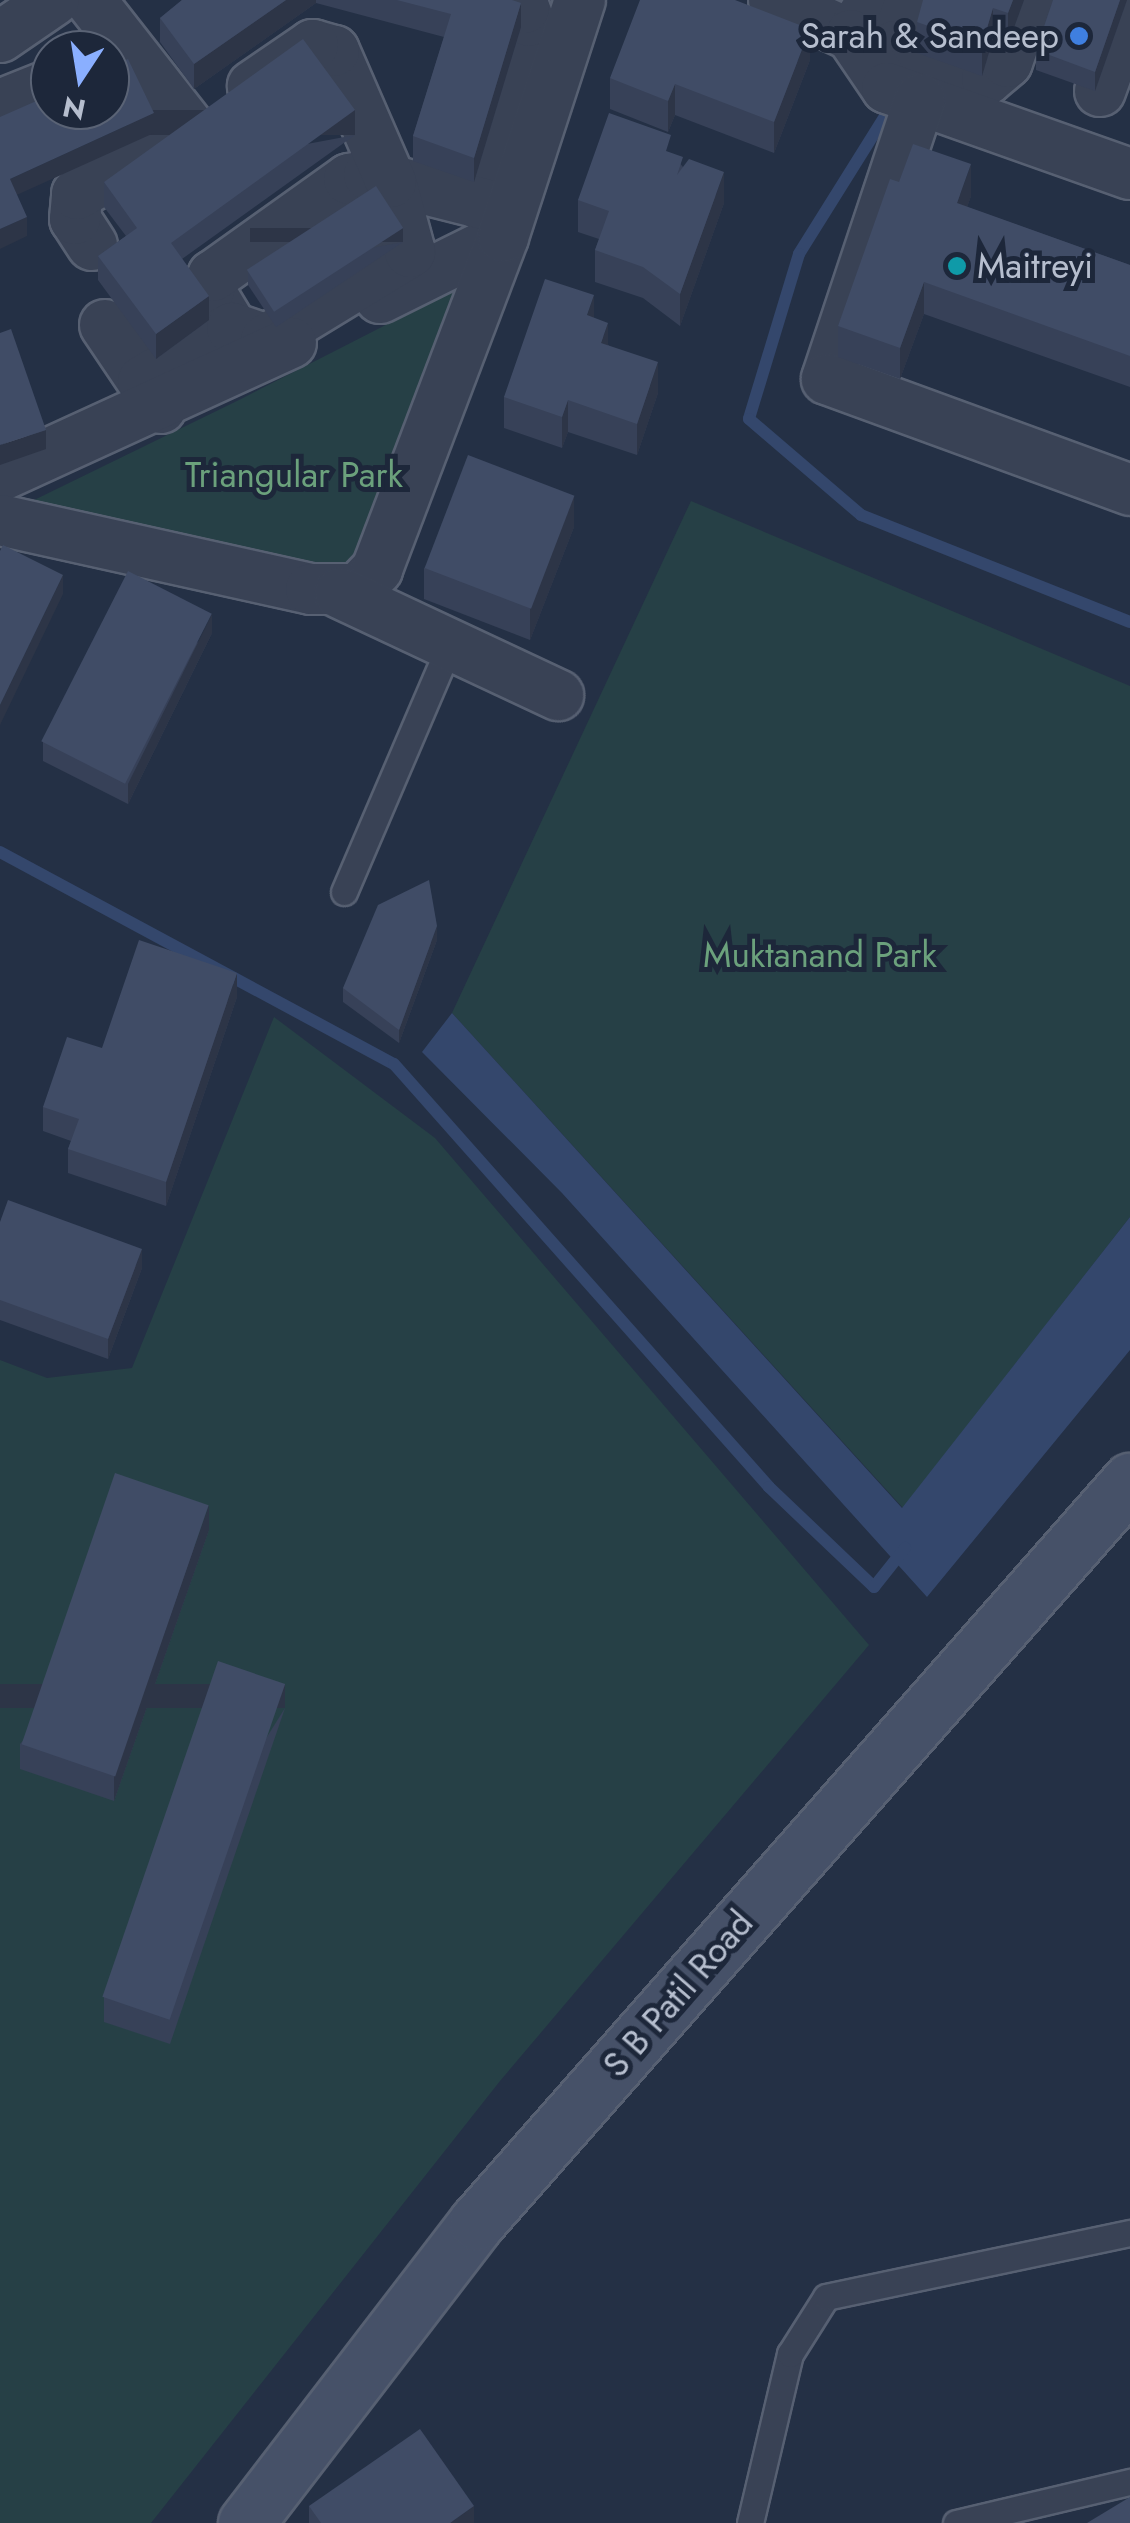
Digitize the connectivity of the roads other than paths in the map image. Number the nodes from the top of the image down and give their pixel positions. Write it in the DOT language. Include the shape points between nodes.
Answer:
graph roads {
  1 [pos="54,0"];
  2 [pos="90,0"];
  3 [pos="494,0"];
  4 [pos="580,0"];
  5 [pos="774,0"];
  6 [pos="1029,0"];
  7 [pos="1046,0"];
  8 [pos="1130,9"];
  9 [pos="880,19"];
  10 [pos="0,37"];
  11 [pos="136,44"];
  12 [pos="1025,60"];
  13 [pos="1100,90"];
  14 [pos="30,92"];
  15 [pos="920,99"];
  16 [pos="0,105"];
  17 [pos="191,129"];
  18 [pos="1130,174"];
  19 [pos="391,182"];
  20 [pos="497,217"];
  21 [pos="92,244"];
  22 [pos="106,325"];
  23 [pos="232,328"];
  24 [pos="152,394"];
  25 [pos="0,476"];
  26 [pos="1130,490"];
  27 [pos="0,520"];
  28 [pos="340,593"];
  29 [pos="450,645"];
  30 [pos="558,695"];
  31 [pos="344,892"];
  32 [pos="1130,1481"];
  33 [pos="1130,2233"];
  34 [pos="1130,2482"];
  35 [pos="246,2523"];
  36 [pos="750,2523"];
  37 [pos="956,2523"];
  1 -- 10 [label="street"];
  2 -- 11 [label="street"];
  3 -- 20 [label="street" via="524,8 529,21"];
  4 -- 20 [label="street"];
  5 -- 9 [label="street"];
  6 -- 9 [label="street" via="993,77"];
  7 -- 12 [label="street"];
  8 -- 13 [label="street"];
  9 -- 15 [label="street" via="876,80"];
  11 -- 17 [label="street"];
  14 -- 16 [label="street"];
  15 -- 18 [label="street"];
  15 -- 26 [label="street" via="827,379"];
  17 -- 19 [label="street" via="325,44"];
  17 -- 21 [label="street" via="77,194 75,220"];
  19 -- 20 [label="street"];
  19 -- 23 [label="street" via="349,179 213,276 209,290"];
  19 -- 23 [label="street" via="410,252 266,340"];
  20 -- 24 [label="street"];
  20 -- 28 [label="street" via="377,569"];
  22 -- 24 [label="street"];
  23 -- 24 [label="street"];
  24 -- 25 [label="street"];
  27 -- 28 [label="street"];
  28 -- 29 [label="street"];
  29 -- 30 [label="street"];
  29 -- 31 [label="lane"];
  32 -- 35 [label="street, S B Patil Road" via="476,2222"];
  33 -- 36 [label="lane" via="826,2296 790,2354"];
  34 -- 37 [label="lane"];
}
